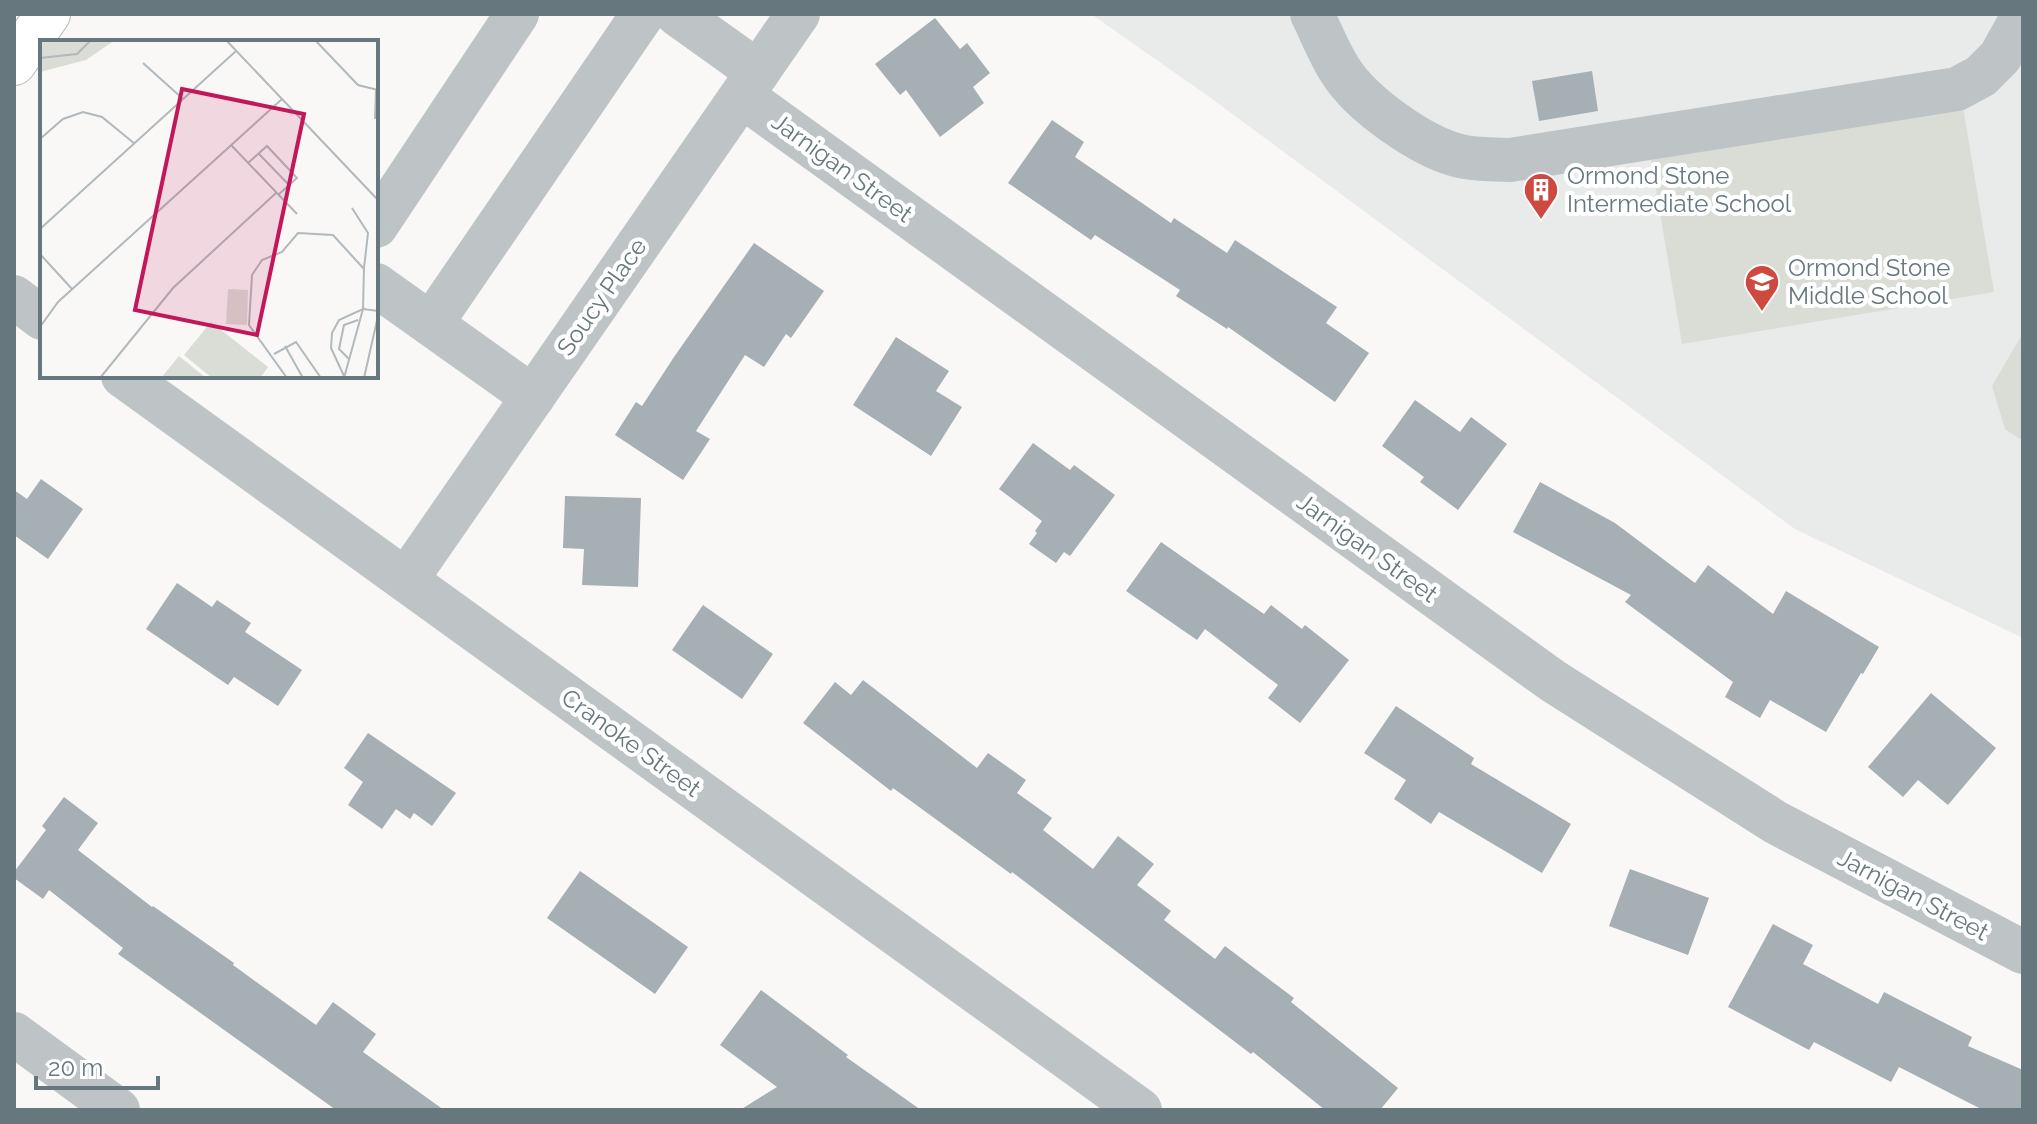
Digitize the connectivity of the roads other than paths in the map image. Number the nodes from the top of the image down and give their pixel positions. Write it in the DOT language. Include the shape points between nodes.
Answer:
graph roads {
  1 [pos="48,14"];
  2 [pos="517,14"];
  3 [pos="643,14"];
  4 [pos="677,14"];
  5 [pos="798,14"];
  6 [pos="1312,14"];
  7 [pos="2023,16"];
  8 [pos="14,63"];
  9 [pos="750,84"];
  10 [pos="378,223"];
  11 [pos="378,286"];
  12 [pos="14,297"];
  13 [pos="40,316"];
  14 [pos="431,324"];
  15 [pos="126,378"];
  16 [pos="533,397"];
  17 [pos="406,580"];
  18 [pos="2023,952"];
  19 [pos="14,1034"];
  20 [pos="94,1103"];
  21 [pos="1140,1110"];
  1 -- 8 [label="main road"];
  2 -- 10 [label="street"];
  3 -- 14 [label="street"];
  4 -- 9 [label="street, Jarnigan Street"];
  5 -- 9 [label="street, Soucy Place"];
  6 -- 7 [label="street" via="1340,71 1391,120 1438,149 1463,157 1510,160 1957,89 2000,57"];
  9 -- 16 [label="street, Soucy Place"];
  9 -- 18 [label="street, Jarnigan Street" via="1553,681 1775,822"];
  11 -- 14 [label="street"];
  12 -- 13 [label="street"];
  14 -- 16 [label="street"];
  15 -- 17 [label="street, Cranoke Street"];
  16 -- 17 [label="street, Soucy Place"];
  17 -- 21 [label="street, Cranoke Street"];
  19 -- 20 [label="street"];
}
